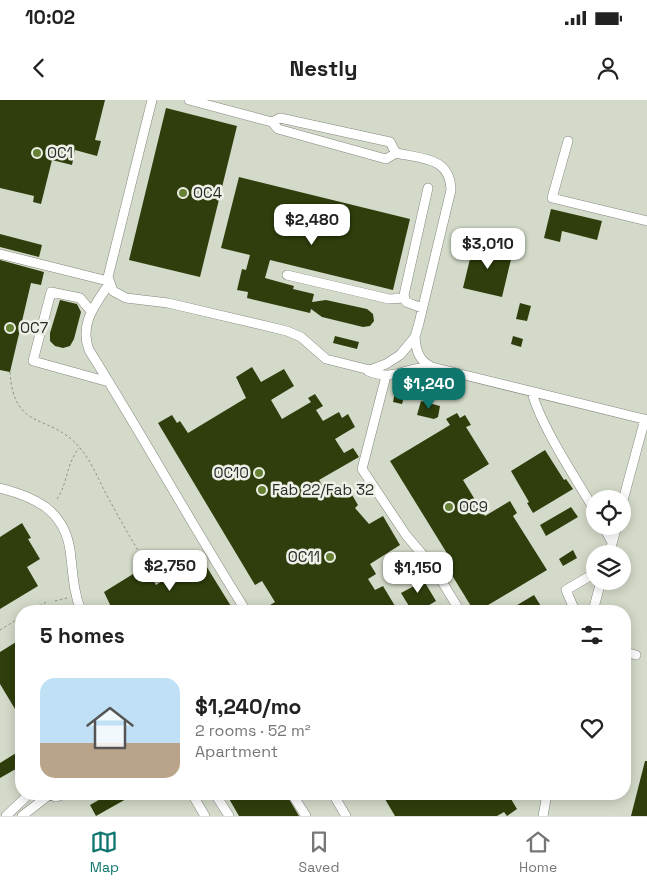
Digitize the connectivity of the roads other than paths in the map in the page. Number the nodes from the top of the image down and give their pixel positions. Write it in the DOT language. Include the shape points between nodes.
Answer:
graph roads {
  1 [pos="152,100"];
  2 [pos="189,100"];
  3 [pos="221,104"];
  4 [pos="272,122"];
  5 [pos="353,134"];
  6 [pos="568,141"];
  7 [pos="350,149"];
  8 [pos="396,153"];
  9 [pos="428,188"];
  10 [pos="647,220"];
  11 [pos="0,254"];
  12 [pos="287,275"];
  13 [pos="109,282"];
  14 [pos="404,298"];
  15 [pos="422,308"];
  16 [pos="91,311"];
  17 [pos="415,336"];
  18 [pos="432,367"];
  19 [pos="362,368"];
  20 [pos="386,376"];
  21 [pos="109,382"];
  22 [pos="532,392"];
  23 [pos="646,420"];
  24 [pos="0,488"];
  25 [pos="626,490"];
  26 [pos="586,496"];
  27 [pos="608,535"];
  28 [pos="614,535"];
  29 [pos="612,542"];
  30 [pos="611,545"];
  31 [pos="586,578"];
  32 [pos="599,590"];
  33 [pos="79,605"];
  34 [pos="242,605"];
  35 [pos="456,605"];
  36 [pos="572,605"];
  37 [pos="595,605"];
  38 [pos="631,654"];
  39 [pos="636,655"];
  40 [pos="23,800"];
  41 [pos="42,800"];
  42 [pos="196,800"];
  43 [pos="219,800"];
  44 [pos="296,800"];
  45 [pos="337,800"];
  46 [pos="547,800"];
  47 [pos="6,816"];
  48 [pos="22,816"];
  49 [pos="205,816"];
  50 [pos="228,816"];
  51 [pos="306,816"];
  52 [pos="346,816"];
  53 [pos="543,816"];
  1 -- 13 [label="street"];
  2 -- 3 [label="street"];
  3 -- 4 [label="street"];
  4 -- 5 [label="street" via="280,118"];
  4 -- 7 [label="street" via="278,129"];
  5 -- 7 [label="street"];
  5 -- 8 [label="street" via="390,142"];
  6 -- 10 [label="street" via="552,198"];
  7 -- 8 [label="street" via="386,159"];
  8 -- 15 [label="street" via="441,164 450,178 451,190"];
  9 -- 14 [label="street"];
  11 -- 13 [label="street"];
  12 -- 14 [label="street" via="388,299"];
  13 -- 16 [label="street"];
  13 -- 19 [label="street" via="112,291 126,298 168,303 286,330 302,337 326,359"];
  14 -- 15 [label="street" via="406,302"];
  15 -- 17 [label="street"];
  16 -- 21 [label="street" via="84,338"];
  16 -- 21 [label="street" via="80,298 51,292 32,361"];
  17 -- 18 [label="street" via="419,356"];
  17 -- 19 [label="street" via="400,355 386,364 370,370"];
  18 -- 20 [label="street"];
  18 -- 22 [label="street"];
  19 -- 20 [label="street"];
  20 -- 35 [label="street" via="362,469"];
  21 -- 34 [label="street"];
  22 -- 23 [label="street"];
  22 -- 26 [label="street"];
  23 -- 25 [label="street"];
  24 -- 33 [label="street" via="37,500 56,518 68,541 74,592"];
  27 -- 29 [label="street"];
  28 -- 29 [label="street"];
  29 -- 30 [label="street"];
  31 -- 36 [label="street" via="566,590"];
  32 -- 37 [label="street"];
  38 -- 39 [label="street"];
  40 -- 47 [label="street"];
  41 -- 48 [label="street"];
  42 -- 49 [label="street"];
  43 -- 50 [label="street"];
  44 -- 51 [label="street"];
  45 -- 52 [label="street"];
  46 -- 53 [label="street"];
}
